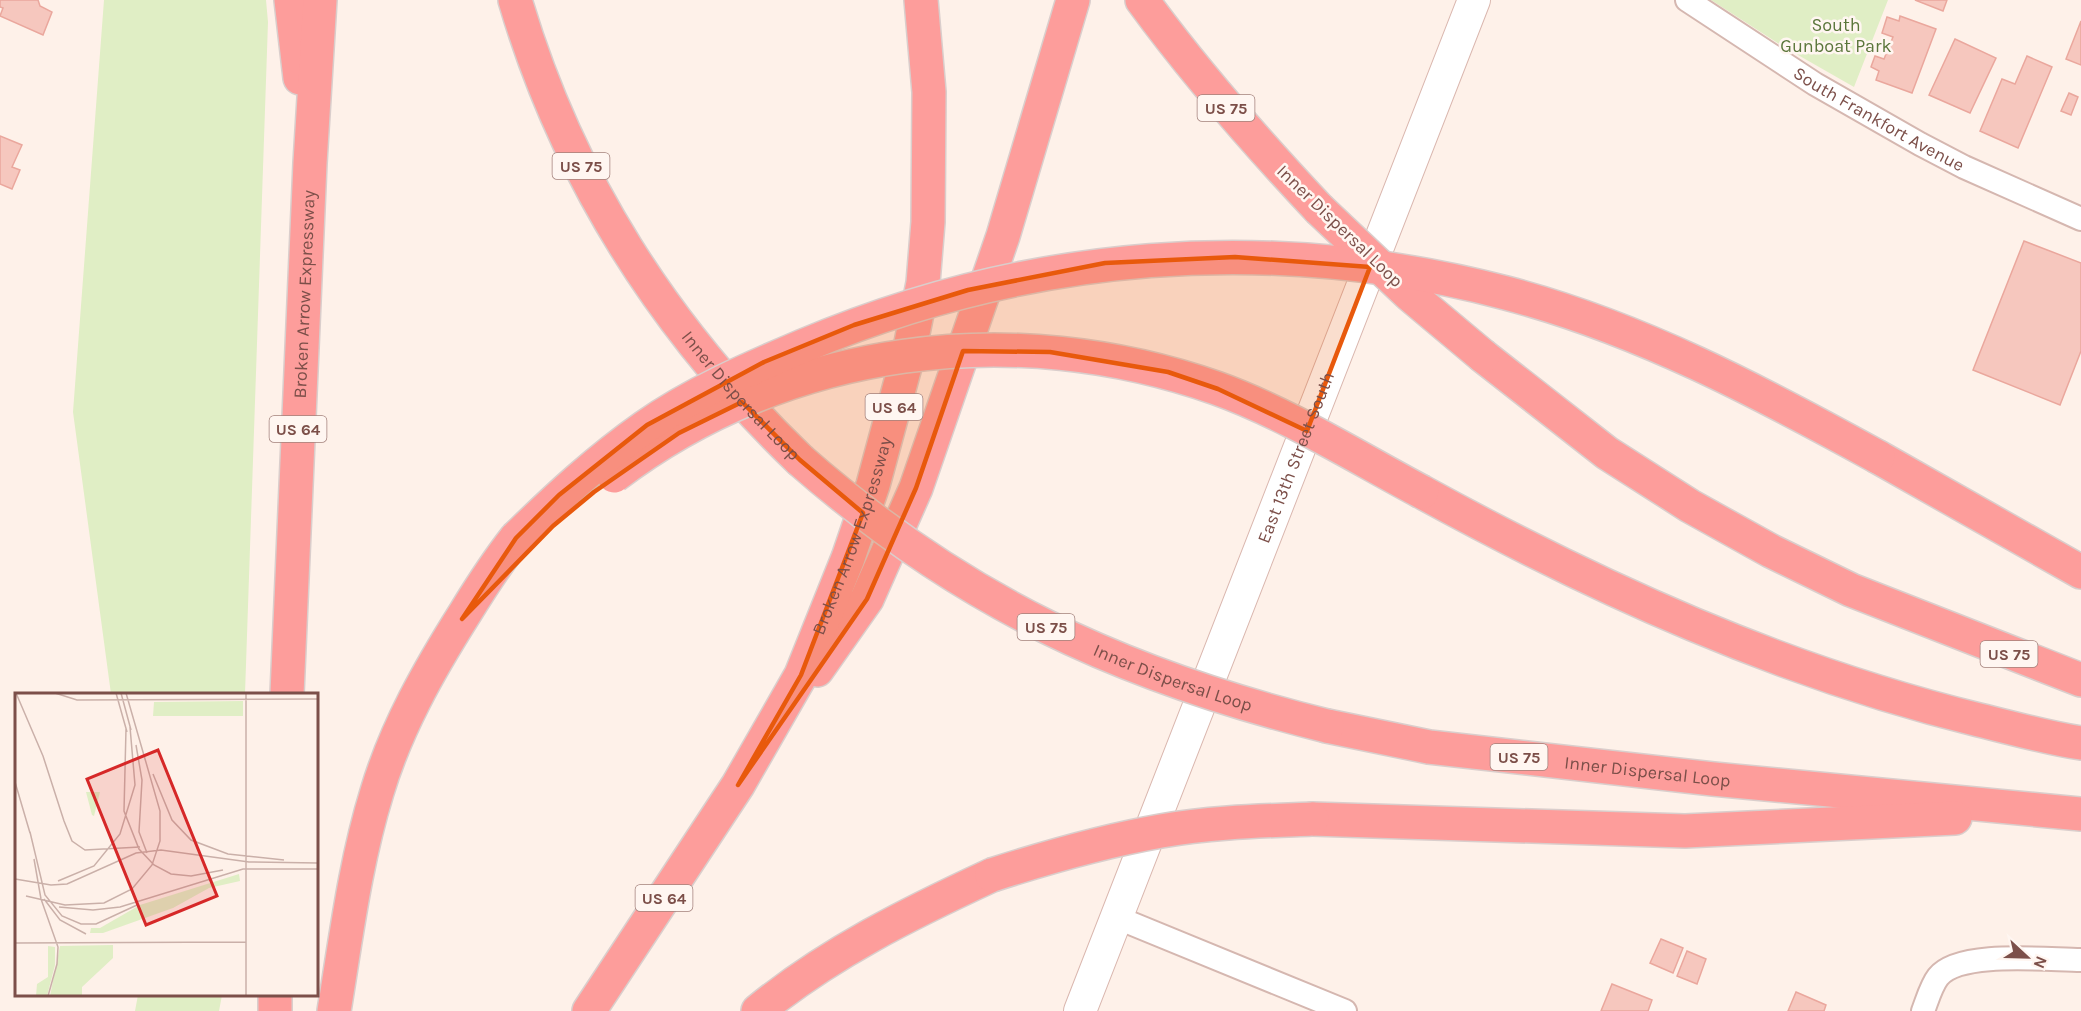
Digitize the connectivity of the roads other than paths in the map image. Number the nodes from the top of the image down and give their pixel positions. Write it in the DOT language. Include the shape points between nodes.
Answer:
graph roads {
  1 [pos="291,0"];
  2 [pos="320,0"];
  3 [pos="515,0"];
  4 [pos="921,0"];
  5 [pos="1072,0"];
  6 [pos="1142,0"];
  7 [pos="1474,0"];
  8 [pos="1687,0"];
  9 [pos="310,163"];
  10 [pos="2081,219"];
  11 [pos="524,544"];
  12 [pos="2081,572"];
  13 [pos="1938,626"];
  14 [pos="2081,658"];
  15 [pos="2081,680"];
  16 [pos="287,693"];
  17 [pos="2081,744"];
  18 [pos="738,785"];
  19 [pos="2076,813"];
  20 [pos="1119,916"];
  21 [pos="2081,960"];
  22 [pos="275,996"];
  23 [pos="274,1011"];
  24 [pos="334,1011"];
  25 [pos="589,1011"];
  26 [pos="758,1011"];
  27 [pos="1080,1011"];
  28 [pos="1345,1011"];
  29 [pos="1923,1011"];
  1 -- 9 [label="highway"];
  2 -- 9 [label="highway, Broken Arrow Expressway / US 64"];
  3 -- 19 [label="highway, Inner Dispersal Loop / US 75, bridge" via="542,78 584,174 672,319 753,415 845,500 958,579 1021,615 1112,658 1244,705 1429,747 1713,779"];
  4 -- 18 [label="highway, Broken Arrow Expressway / US 64" via="929,92 928,222 923,283 910,348 873,485 848,558 801,675"];
  5 -- 18 [label="highway" via="1003,236 916,488 867,599"];
  6 -- 13 [label="highway, Inner Dispersal Loop / US 75, bridge" via="1245,131 1319,209 1409,294 1606,453 1771,551"];
  7 -- 20 [label="street, East 13th Street South"];
  8 -- 10 [label="street, South Frankfort Avenue" via="1815,84 1920,144"];
  9 -- 16 [label="highway, Broken Arrow Expressway / US 64"];
  11 -- 12 [label="highway, bridge" via="559,495 647,425 764,362 854,325 926,301 1048,273 1105,263 1235,257 1316,261 1394,271 1507,293 1631,333 1757,390"];
  11 -- 17 [label="highway, bridge" via="632,463 716,413 824,372 913,353 998,349 1050,352 1168,372 1218,389 1264,409 1520,545 1698,628 1790,664 1934,709"];
  11 -- 24 [label="highway" via="462,619 408,712 376,792"];
  13 -- 14 [label="highway"];
  13 -- 15 [label="highway, Inner Dispersal Loop / US 75"];
  18 -- 25 [label="highway, Broken Arrow Expressway / US 64"];
  19 -- 26 [label="highway, bridge" via="1685,831 1312,819 1221,823 1162,831 1092,845 992,874 861,940"];
  20 -- 27 [label="street, East 13th Street South"];
  20 -- 28 [label="street"];
  21 -- 29 [label="street" via="1974,960 1952,967 1938,977"];
  22 -- 23 [label="highway"];
}
